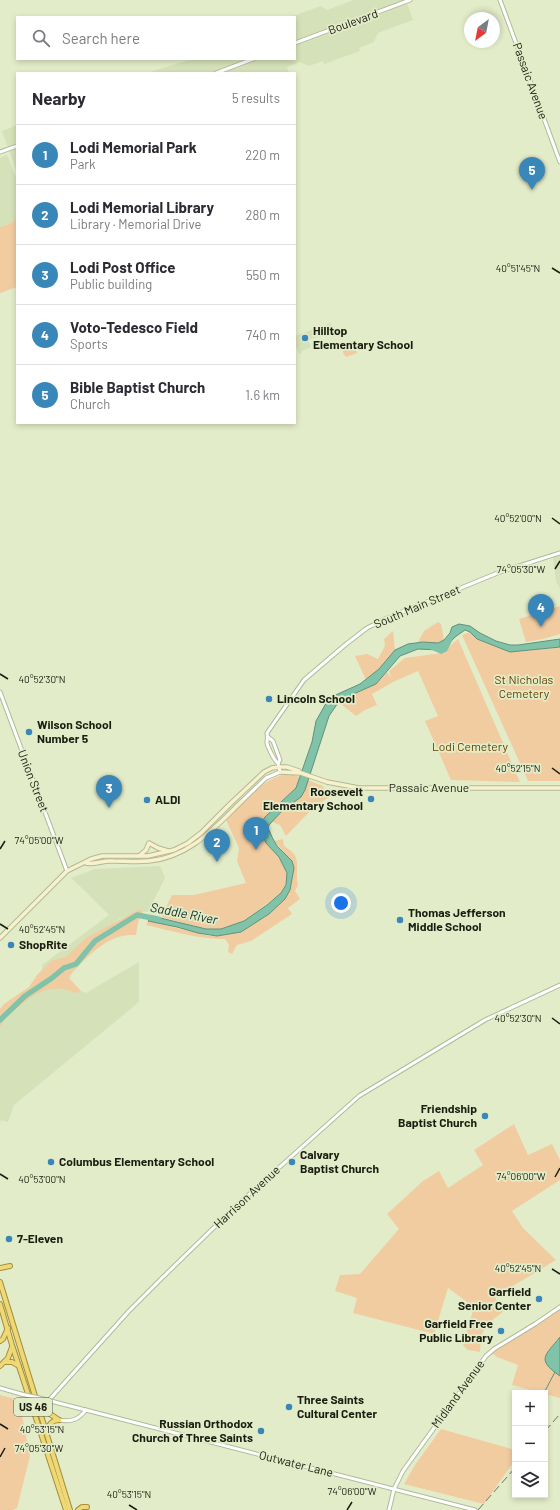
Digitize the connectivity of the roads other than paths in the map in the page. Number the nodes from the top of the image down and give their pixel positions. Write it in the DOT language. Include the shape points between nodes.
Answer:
graph roads {
  1 [pos="410,0"];
  2 [pos="500,0"];
  3 [pos="296,43"];
  4 [pos="250,60"];
  5 [pos="219,72"];
  6 [pos="16,146"];
  7 [pos="0,152"];
  8 [pos="560,162"];
  9 [pos="560,553"];
  10 [pos="0,692"];
  11 [pos="278,765"];
  12 [pos="280,772"];
  13 [pos="300,772"];
  14 [pos="560,788"];
  15 [pos="242,801"];
  16 [pos="169,852"];
  17 [pos="139,856"];
  18 [pos="86,863"];
  19 [pos="67,871"];
  20 [pos="0,938"];
  21 [pos="560,985"];
  22 [pos="10,1266"];
  23 [pos="0,1268"];
  24 [pos="0,1282"];
  25 [pos="0,1306"];
  26 [pos="560,1307"];
  27 [pos="8,1328"];
  28 [pos="0,1341"];
  29 [pos="12,1345"];
  30 [pos="2,1364"];
  31 [pos="22,1372"];
  32 [pos="0,1388"];
  33 [pos="37,1399"];
  34 [pos="49,1400"];
  35 [pos="86,1410"];
  36 [pos="60,1420"];
  37 [pos="49,1440"];
  38 [pos="394,1489"];
  39 [pos="87,1507"];
  40 [pos="66,1510"];
  41 [pos="70,1510"];
  42 [pos="78,1510"];
  43 [pos="389,1510"];
  44 [pos="475,1510"];
  1 -- 3 [label="street, Boulevard"];
  2 -- 8 [label="street, Passaic Avenue"];
  4 -- 5 [label="street"];
  6 -- 7 [label="street"];
  9 -- 11 [label="street, South Main Street" via="500,572 385,618 344,645 304,680 267,733 280,760"];
  10 -- 19 [label="street, Union Street"];
  11 -- 12 [label="street"];
  11 -- 13 [label="main road"];
  11 -- 16 [label="main road" via="264,772 195,838"];
  12 -- 13 [label="main road"];
  12 -- 15 [label="street" via="266,778"];
  13 -- 14 [label="main road, Passaic Avenue" via="327,782 359,788"];
  15 -- 18 [label="main road" via="202,839 177,854 148,861"];
  16 -- 17 [label="main road"];
  16 -- 17 [label="main road" via="150,843"];
  17 -- 18 [label="main road" via="102,856"];
  18 -- 19 [label="main road"];
  19 -- 20 [label="main road"];
  21 -- 34 [label="street, Harrison Avenue" via="485,1020 359,1096 235,1207 157,1282"];
  22 -- 23 [label="highway"];
  24 -- 33 [label="highway, US 46"];
  25 -- 27 [label="highway, US 46"];
  26 -- 38 [label="street, Midland Avenue" via="486,1356 434,1426"];
  27 -- 28 [label="highway"];
  27 -- 29 [label="highway, US 46"];
  29 -- 30 [label="highway" via="10,1356"];
  29 -- 31 [label="highway, US 46"];
  30 -- 31 [label="highway" via="9,1361 15,1363"];
  31 -- 40 [label="highway, US 46"];
  32 -- 33 [label="street, Outwater Lane, bridge"];
  33 -- 34 [label="street, Outwater Lane"];
  33 -- 36 [label="highway" via="47,1412"];
  33 -- 37 [label="highway, US 46"];
  34 -- 35 [label="street, Outwater Lane"];
  35 -- 36 [label="street" via="80,1418"];
  35 -- 38 [label="street, Outwater Lane"];
  36 -- 37 [label="highway" via="49,1425"];
  37 -- 41 [label="highway, US 46"];
  38 -- 43 [label="street, Midland Avenue"];
  38 -- 44 [label="street, Outwater Lane"];
  39 -- 42 [label="highway"];
}
